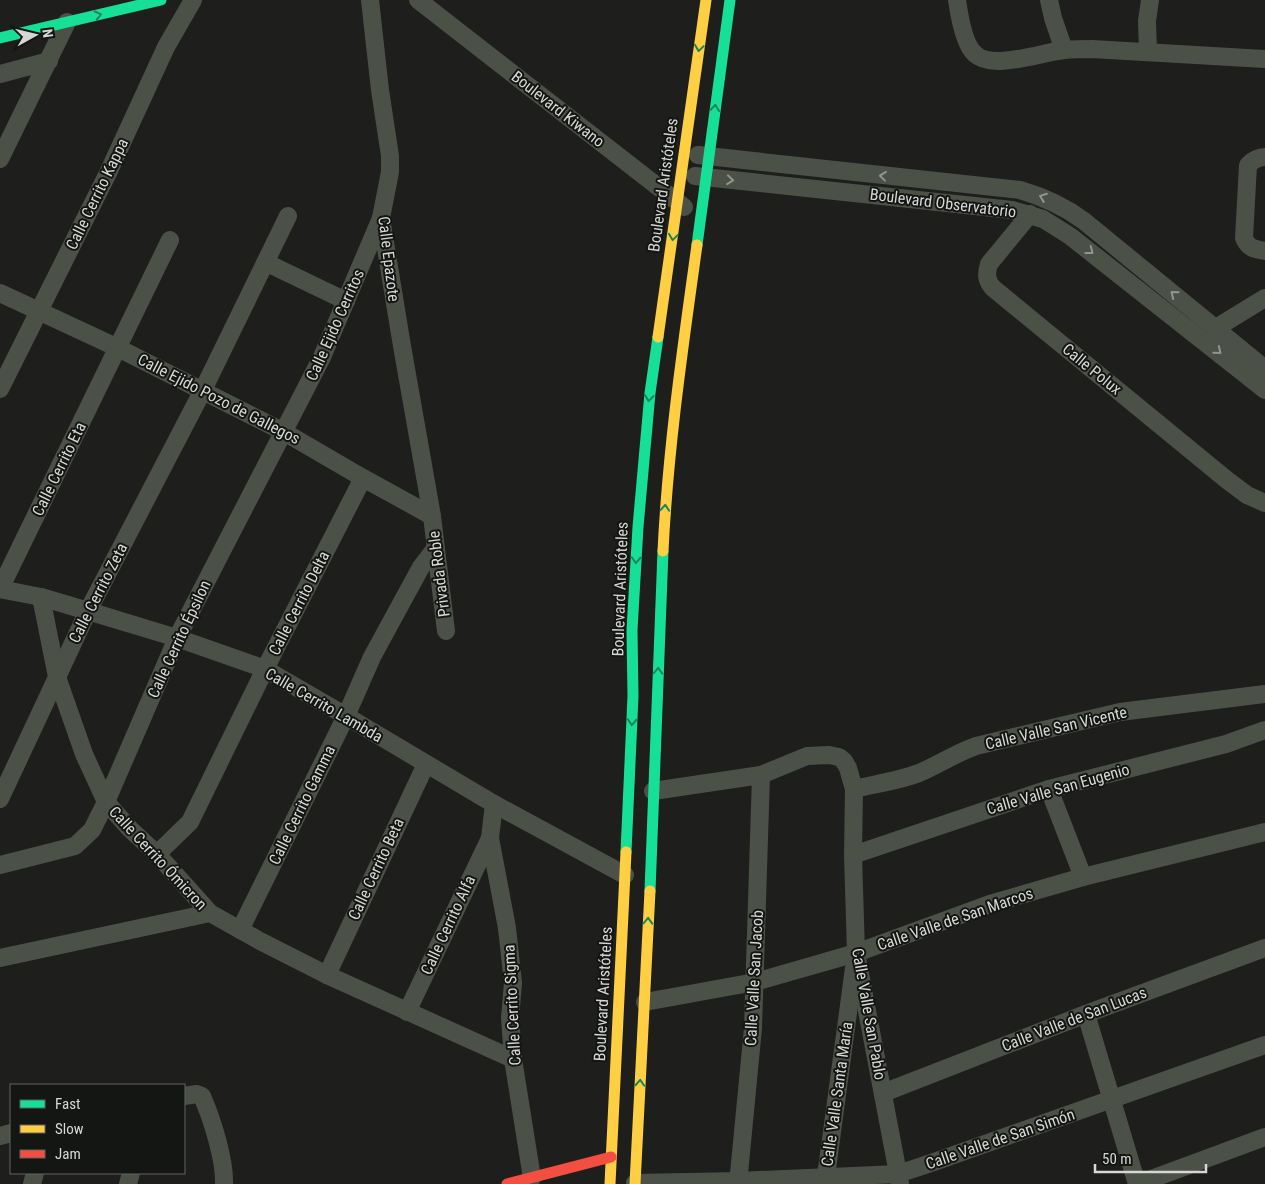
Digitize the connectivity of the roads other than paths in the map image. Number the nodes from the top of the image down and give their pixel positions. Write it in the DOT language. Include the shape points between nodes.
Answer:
graph roads {
  1 [pos="161,0"];
  2 [pos="193,0"];
  3 [pos="370,0"];
  4 [pos="418,0"];
  5 [pos="706,0"];
  6 [pos="730,0"];
  7 [pos="957,0"];
  8 [pos="1049,0"];
  9 [pos="1150,0"];
  10 [pos="67,22"];
  11 [pos="0,38"];
  12 [pos="1064,50"];
  13 [pos="1148,52"];
  14 [pos="1265,59"];
  15 [pos="49,61"];
  16 [pos="0,74"];
  17 [pos="684,154"];
  18 [pos="709,157"];
  19 [pos="1265,157"];
  20 [pos="0,159"];
  21 [pos="682,174"];
  22 [pos="706,177"];
  23 [pos="678,203"];
  24 [pos="1030,214"];
  25 [pos="288,216"];
  26 [pos="699,217"];
  27 [pos="381,218"];
  28 [pos="1084,221"];
  29 [pos="1070,236"];
  30 [pos="170,240"];
  31 [pos="1265,251"];
  32 [pos="267,263"];
  33 [pos="0,293"];
  34 [pos="1265,298"];
  35 [pos="346,301"];
  36 [pos="40,311"];
  37 [pos="1216,328"];
  38 [pos="118,348"];
  39 [pos="1265,369"];
  40 [pos="0,389"];
  41 [pos="203,390"];
  42 [pos="1265,390"];
  43 [pos="284,432"];
  44 [pos="363,478"];
  45 [pos="1265,503"];
  46 [pos="432,516"];
  47 [pos="436,549"];
  48 [pos="0,589"];
  49 [pos="41,597"];
  50 [pos="88,611"];
  51 [pos="446,631"];
  52 [pos="177,638"];
  53 [pos="265,670"];
  54 [pos="57,677"];
  55 [pos="1265,694"];
  56 [pos="346,716"];
  57 [pos="1265,730"];
  58 [pos="426,764"];
  59 [pos="761,775"];
  60 [pos="854,789"];
  61 [pos="1049,789"];
  62 [pos="653,791"];
  63 [pos="0,800"];
  64 [pos="106,802"];
  65 [pos="494,804"];
  66 [pos="1265,832"];
  67 [pos="490,838"];
  68 [pos="157,854"];
  69 [pos="853,855"];
  70 [pos="0,865"];
  71 [pos="625,875"];
  72 [pos="1083,877"];
  73 [pos="210,913"];
  74 [pos="240,930"];
  75 [pos="1265,948"];
  76 [pos="856,953"];
  77 [pos="1,963"];
  78 [pos="327,975"];
  79 [pos="755,982"];
  80 [pos="620,1000"];
  81 [pos="645,1002"];
  82 [pos="407,1012"];
  83 [pos="1086,1014"];
  84 [pos="1265,1045"];
  85 [pos="513,1059"];
  86 [pos="884,1093"];
  87 [pos="185,1096"];
  88 [pos="1113,1100"];
  89 [pos="1265,1137"];
  90 [pos="611,1157"];
  91 [pos="532,1178"];
  92 [pos="899,1179"];
  93 [pos="825,1180"];
  94 [pos="738,1183"];
  95 [pos="224,1184"];
  96 [pos="507,1184"];
  97 [pos="610,1184"];
  98 [pos="635,1184"];
  99 [pos="1138,1184"];
  10 -- 1 [label="street, one-way"];
  2 -- 36 [label="street, Calle Cerrito Kappa" via="166,47"];
  3 -- 27 [label="street, Calle Epazote" via="390,156"];
  4 -- 23 [label="street, Boulevard Kiwano"];
  5 -- 17 [label="street, Boulevard Aristóteles, one-way"];
  18 -- 6 [label="street, one-way"];
  7 -- 12 [label="street" via="968,43 974,54 983,60 1002,61"];
  8 -- 12 [label="street"];
  9 -- 13 [label="street"];
  10 -- 11 [label="street"];
  10 -- 15 [label="street"];
  12 -- 13 [label="street"];
  13 -- 14 [label="street"];
  15 -- 16 [label="street"];
  15 -- 20 [label="street"];
  17 -- 18 [label="street, Boulevard Observatorio"];
  17 -- 21 [label="street, Boulevard Aristóteles"];
  18 -- 22 [label="street"];
  28 -- 18 [label="street, Boulevard Observatorio, one-way" via="1053,201 1020,190"];
  19 -- 31 [label="street" via="1248,165 1244,238 1252,248"];
  21 -- 22 [label="street, Boulevard Observatorio"];
  21 -- 23 [label="street, Boulevard Aristóteles"];
  22 -- 24 [label="street, Boulevard Observatorio, one-way"];
  22 -- 26 [label="street"];
  23 -- 26 [label="street, Boulevard Kiwano"];
  23 -- 71 [label="street, Boulevard Aristóteles, one-way" via="650,393 638,527"];
  24 -- 29 [label="street, Boulevard Observatorio"];
  24 -- 45 [label="street, Calle Polux" via="988,264 988,282 1227,480"];
  25 -- 32 [label="street, Calle Cerrito Zeta"];
  62 -- 26 [label="street, one-way" via="672,428"];
  27 -- 35 [label="street, Calle Ejido Cerritos"];
  27 -- 46 [label="street, Calle Epazote"];
  28 -- 29 [label="street"];
  37 -- 28 [label="street, Boulevard Observatorio, one-way"];
  29 -- 42 [label="street, Boulevard Observatorio, one-way"];
  30 -- 38 [label="street, Calle Cerrito Eta"];
  32 -- 35 [label="street"];
  32 -- 41 [label="street, Calle Cerrito Zeta"];
  33 -- 36 [label="street, Calle Ejido Pozo de Gallegos"];
  34 -- 37 [label="street"];
  35 -- 43 [label="street, Calle Ejido Cerritos" via="322,358"];
  36 -- 38 [label="street, Calle Ejido Pozo de Gallegos"];
  36 -- 40 [label="street, Calle Cerrito Kappa"];
  37 -- 39 [label="street, Boulevard Observatorio"];
  38 -- 41 [label="street, Calle Ejido Pozo de Gallegos"];
  38 -- 48 [label="street, Calle Cerrito Eta"];
  41 -- 43 [label="street, Calle Ejido Pozo de Gallegos"];
  41 -- 50 [label="street, Calle Cerrito Zeta"];
  43 -- 44 [label="street, Calle Ejido Pozo de Gallegos"];
  43 -- 52 [label="street, Calle Cerrito Épsilon"];
  44 -- 46 [label="street, Calle Ejido Pozo de Gallegos"];
  44 -- 53 [label="street, Calle Cerrito Delta"];
  46 -- 47 [label="street, Privada Roble"];
  47 -- 51 [label="street, Privada Roble"];
  47 -- 56 [label="street, Calle Cerrito Gamma" via="421,567 372,657"];
  48 -- 49 [label="street, Calle Cerrito Lambda"];
  49 -- 50 [label="street, Calle Cerrito Lambda"];
  49 -- 54 [label="street, Calle Cerrito Ómicron"];
  50 -- 52 [label="street, Calle Cerrito Lambda"];
  50 -- 54 [label="street, Calle Cerrito Zeta"];
  52 -- 53 [label="street, Calle Cerrito Lambda"];
  52 -- 64 [label="street, Calle Cerrito Épsilon"];
  53 -- 56 [label="street, Calle Cerrito Lambda"];
  53 -- 68 [label="street, Calle Cerrito Delta" via="190,822"];
  54 -- 63 [label="street, Calle Cerrito Zeta"];
  54 -- 64 [label="street, Calle Cerrito Ómicron" via="84,754"];
  55 -- 60 [label="street, Calle Valle San Vicente" via="1120,712 976,746 920,772"];
  56 -- 58 [label="street, Calle Cerrito Lambda"];
  56 -- 74 [label="street, Calle Cerrito Gamma"];
  57 -- 61 [label="street, Calle Valle San Eugenio" via="1226,744"];
  58 -- 65 [label="street, Calle Cerrito Lambda"];
  58 -- 78 [label="street, Calle Cerrito Beta"];
  59 -- 60 [label="street, Calle Valle San Pablo" via="808,756 830,755 844,761"];
  59 -- 62 [label="street"];
  59 -- 79 [label="street, Calle Valle San Jacob"];
  60 -- 69 [label="street, Calle Valle San Pablo"];
  61 -- 69 [label="street, Calle Valle San Eugenio"];
  61 -- 72 [label="street"];
  81 -- 62 [label="street, one-way"];
  64 -- 68 [label="street, Calle Cerrito Ómicron"];
  64 -- 70 [label="street, Calle Cerrito Épsilon" via="92,830 74,846"];
  65 -- 67 [label="street, Calle Cerrito Sigma"];
  65 -- 71 [label="street, Calle Cerrito Lambda"];
  66 -- 72 [label="street, Calle Valle de San Marcos"];
  67 -- 82 [label="street, Calle Cerrito Alfa"];
  67 -- 85 [label="street, Calle Cerrito Sigma" via="507,928 513,983 510,1018"];
  68 -- 73 [label="street, Calle Cerrito Ómicron"];
  69 -- 76 [label="street, Calle Valle San Pablo"];
  71 -- 80 [label="street, Boulevard Aristóteles"];
  72 -- 76 [label="street, Calle Valle de San Marcos" via="990,904"];
  73 -- 74 [label="street, Calle Cerrito Ómicron"];
  73 -- 77 [label="street"];
  74 -- 78 [label="street, Calle Cerrito Ómicron"];
  75 -- 83 [label="street, Calle Valle de San Lucas"];
  76 -- 79 [label="street, Calle Valle de San Marcos"];
  76 -- 86 [label="street, Calle Valle San Pablo"];
  76 -- 93 [label="street, Calle Valle Santa María"];
  78 -- 82 [label="street, Calle Cerrito Ómicron"];
  79 -- 81 [label="street, Calle Valle de San Marcos"];
  79 -- 94 [label="street, Calle Valle San Jacob"];
  80 -- 81 [label="street"];
  80 -- 90 [label="street, Boulevard Aristóteles"];
  98 -- 81 [label="street, one-way"];
  82 -- 85 [label="street, Calle Cerrito Ómicron"];
  83 -- 86 [label="street, Calle Valle de San Lucas"];
  83 -- 88 [label="street"];
  84 -- 88 [label="street, Calle Valle de San Simón"];
  85 -- 91 [label="street, Calle Cerrito Sigma"];
  86 -- 92 [label="street, Calle Valle San Pablo"];
  87 -- 95 [label="street" via="202,1096 214,1128"];
  88 -- 92 [label="street, Calle Valle de San Simón"];
  88 -- 99 [label="street"];
  89 -- 99 [label="street"];
  90 -- 91 [label="street"];
  90 -- 97 [label="street, Boulevard Aristóteles"];
  91 -- 96 [label="street"];
  92 -- 93 [label="street, Calle Valle de San Simón"];
  93 -- 94 [label="street, Calle Valle de San Simón"];
  94 -- 98 [label="street, Calle Valle de San Simón"];
}
